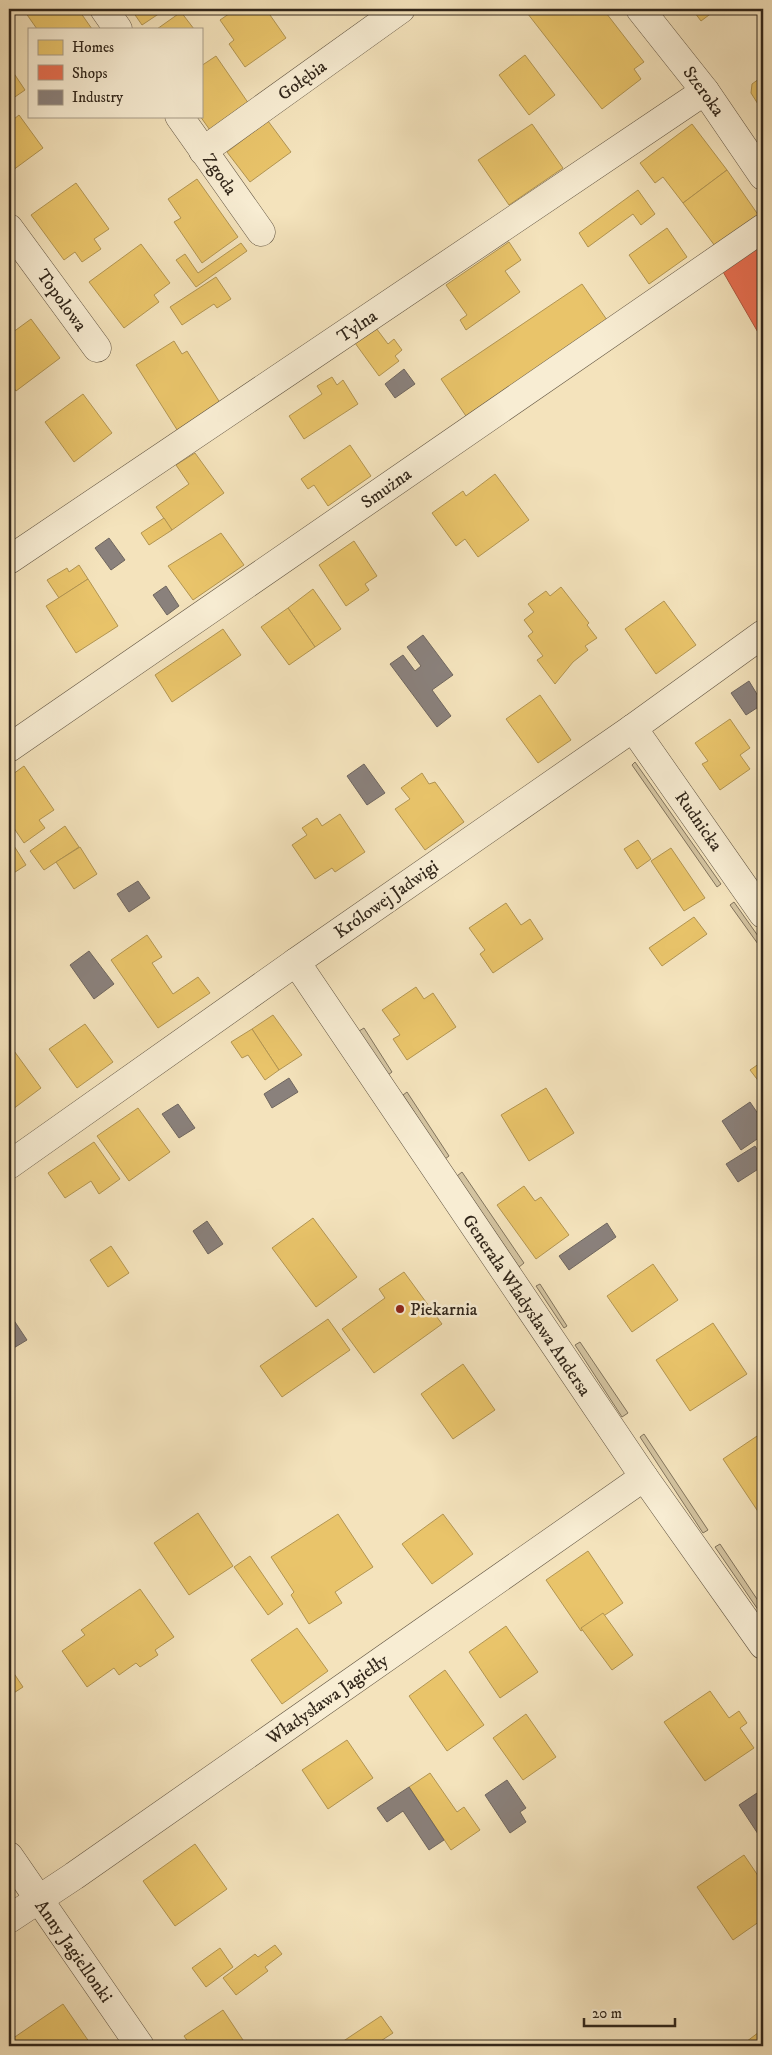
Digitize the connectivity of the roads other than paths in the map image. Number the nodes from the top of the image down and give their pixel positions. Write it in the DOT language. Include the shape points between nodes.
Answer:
graph roads {
  1 [pos="104,9"];
  2 [pos="401,9"];
  3 [pos="640,9"];
  4 [pos="117,28"];
  5 [pos="706,91"];
  6 [pos="180,118"];
  7 [pos="203,151"];
  8 [pos="763,176"];
  9 [pos="9,228"];
  10 [pos="763,228"];
  11 [pos="261,232"];
  12 [pos="97,348"];
  13 [pos="9,560"];
  14 [pos="763,634"];
  15 [pos="634,728"];
  16 [pos="9,748"];
  17 [pos="763,914"];
  18 [pos="296,962"];
  19 [pos="9,1165"];
  20 [pos="644,1476"];
  21 [pos="763,1645"];
  22 [pos="9,1856"];
  23 [pos="38,1899"];
  24 [pos="9,1919"];
  25 [pos="140,2046"];
  1 -- 4 [label="street"];
  2 -- 7 [label="street, Gołębia"];
  3 -- 5 [label="street, Szeroka"];
  5 -- 8 [label="street, Szeroka"];
  5 -- 13 [label="street, Tylna"];
  6 -- 7 [label="street, Zgoda"];
  7 -- 11 [label="street, Zgoda"];
  9 -- 12 [label="street, Topolowa"];
  10 -- 16 [label="street, Smużna"];
  14 -- 15 [label="street, Królowej Jadwigi"];
  15 -- 17 [label="street, Rudnicka"];
  15 -- 18 [label="street, Królowej Jadwigi"];
  18 -- 19 [label="street, Królowej Jadwigi"];
  18 -- 20 [label="street, Generała Władysława Andersa"];
  20 -- 21 [label="street, Generała Władysława Andersa"];
  20 -- 23 [label="street, Władysława Jagiełły"];
  22 -- 23 [label="street, Anny Jagiellonki"];
  23 -- 24 [label="street, Władysława Jagiełły"];
  23 -- 25 [label="street, Anny Jagiellonki"];
}
